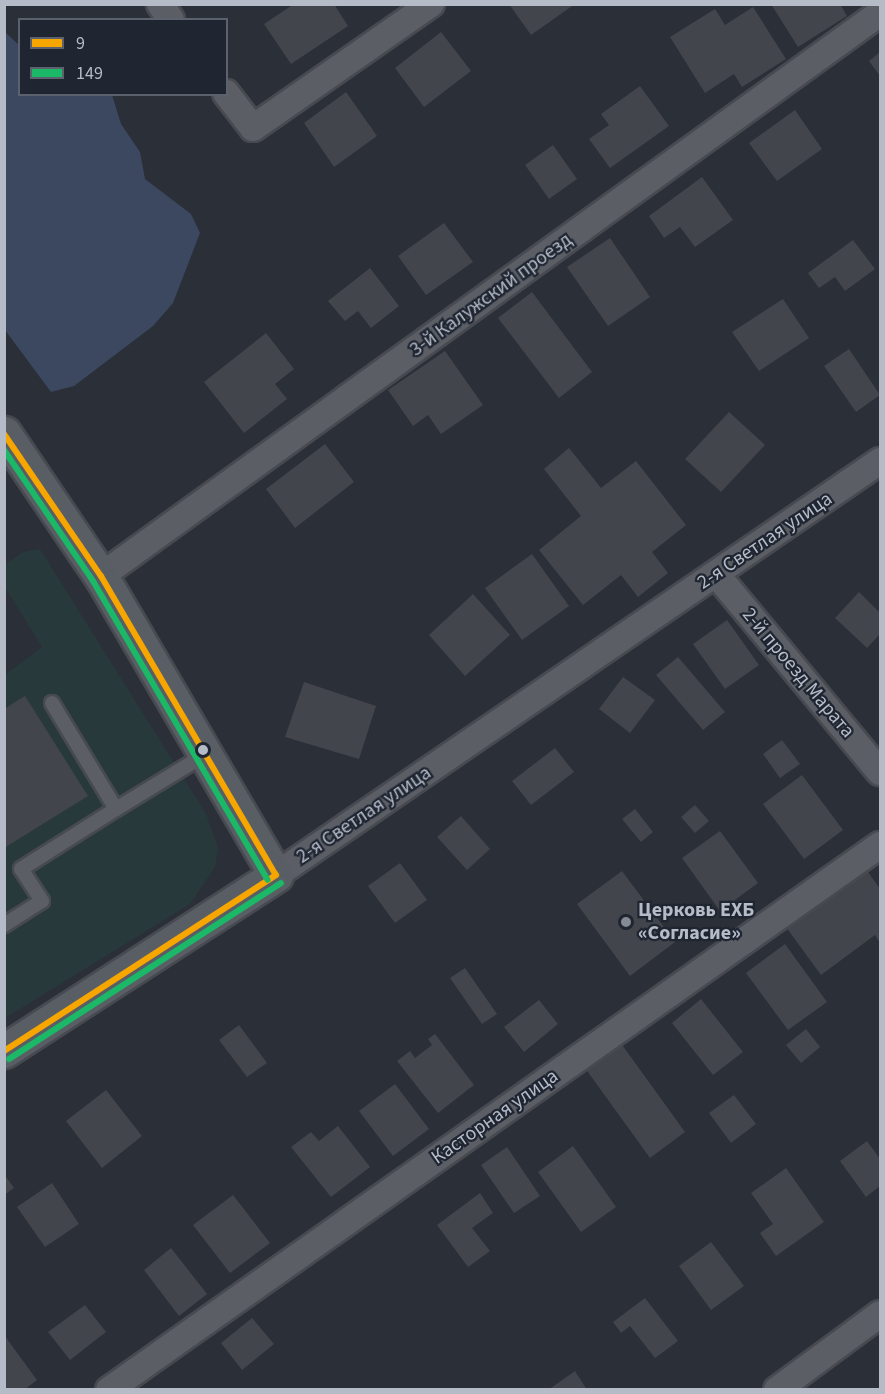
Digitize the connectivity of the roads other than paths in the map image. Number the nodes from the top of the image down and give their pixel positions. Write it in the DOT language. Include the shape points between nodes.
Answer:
graph roads {
  1 [pos="160,4"];
  2 [pos="432,4"];
  3 [pos="880,13"];
  4 [pos="170,18"];
  5 [pos="228,96"];
  6 [pos="4,433"];
  7 [pos="880,461"];
  8 [pos="716,574"];
  9 [pos="101,576"];
  10 [pos="52,703"];
  11 [pos="206,754"];
  12 [pos="880,772"];
  13 [pos="116,809"];
  14 [pos="880,845"];
  15 [pos="276,875"];
  16 [pos="4,925"];
  17 [pos="4,1051"];
  18 [pos="880,1314"];
  19 [pos="109,1389"];
  20 [pos="777,1389"];
  1 -- 4 [label="street"];
  2 -- 5 [label="street" via="253,128"];
  3 -- 9 [label="street, 3-й Калужский проезд"];
  6 -- 9 [label="street, 2-я Светлая улица"];
  7 -- 8 [label="street, 2-я Светлая улица"];
  8 -- 12 [label="street, 2-й проезд Марата"];
  8 -- 15 [label="street, 2-я Светлая улица"];
  9 -- 11 [label="street, 2-я Светлая улица"];
  10 -- 13 [label="lane"];
  11 -- 13 [label="lane"];
  11 -- 15 [label="street, 2-я Светлая улица"];
  13 -- 16 [label="lane" via="21,868 42,901"];
  14 -- 19 [label="street, Касторная улица"];
  15 -- 17 [label="street"];
  18 -- 20 [label="street"];
}
